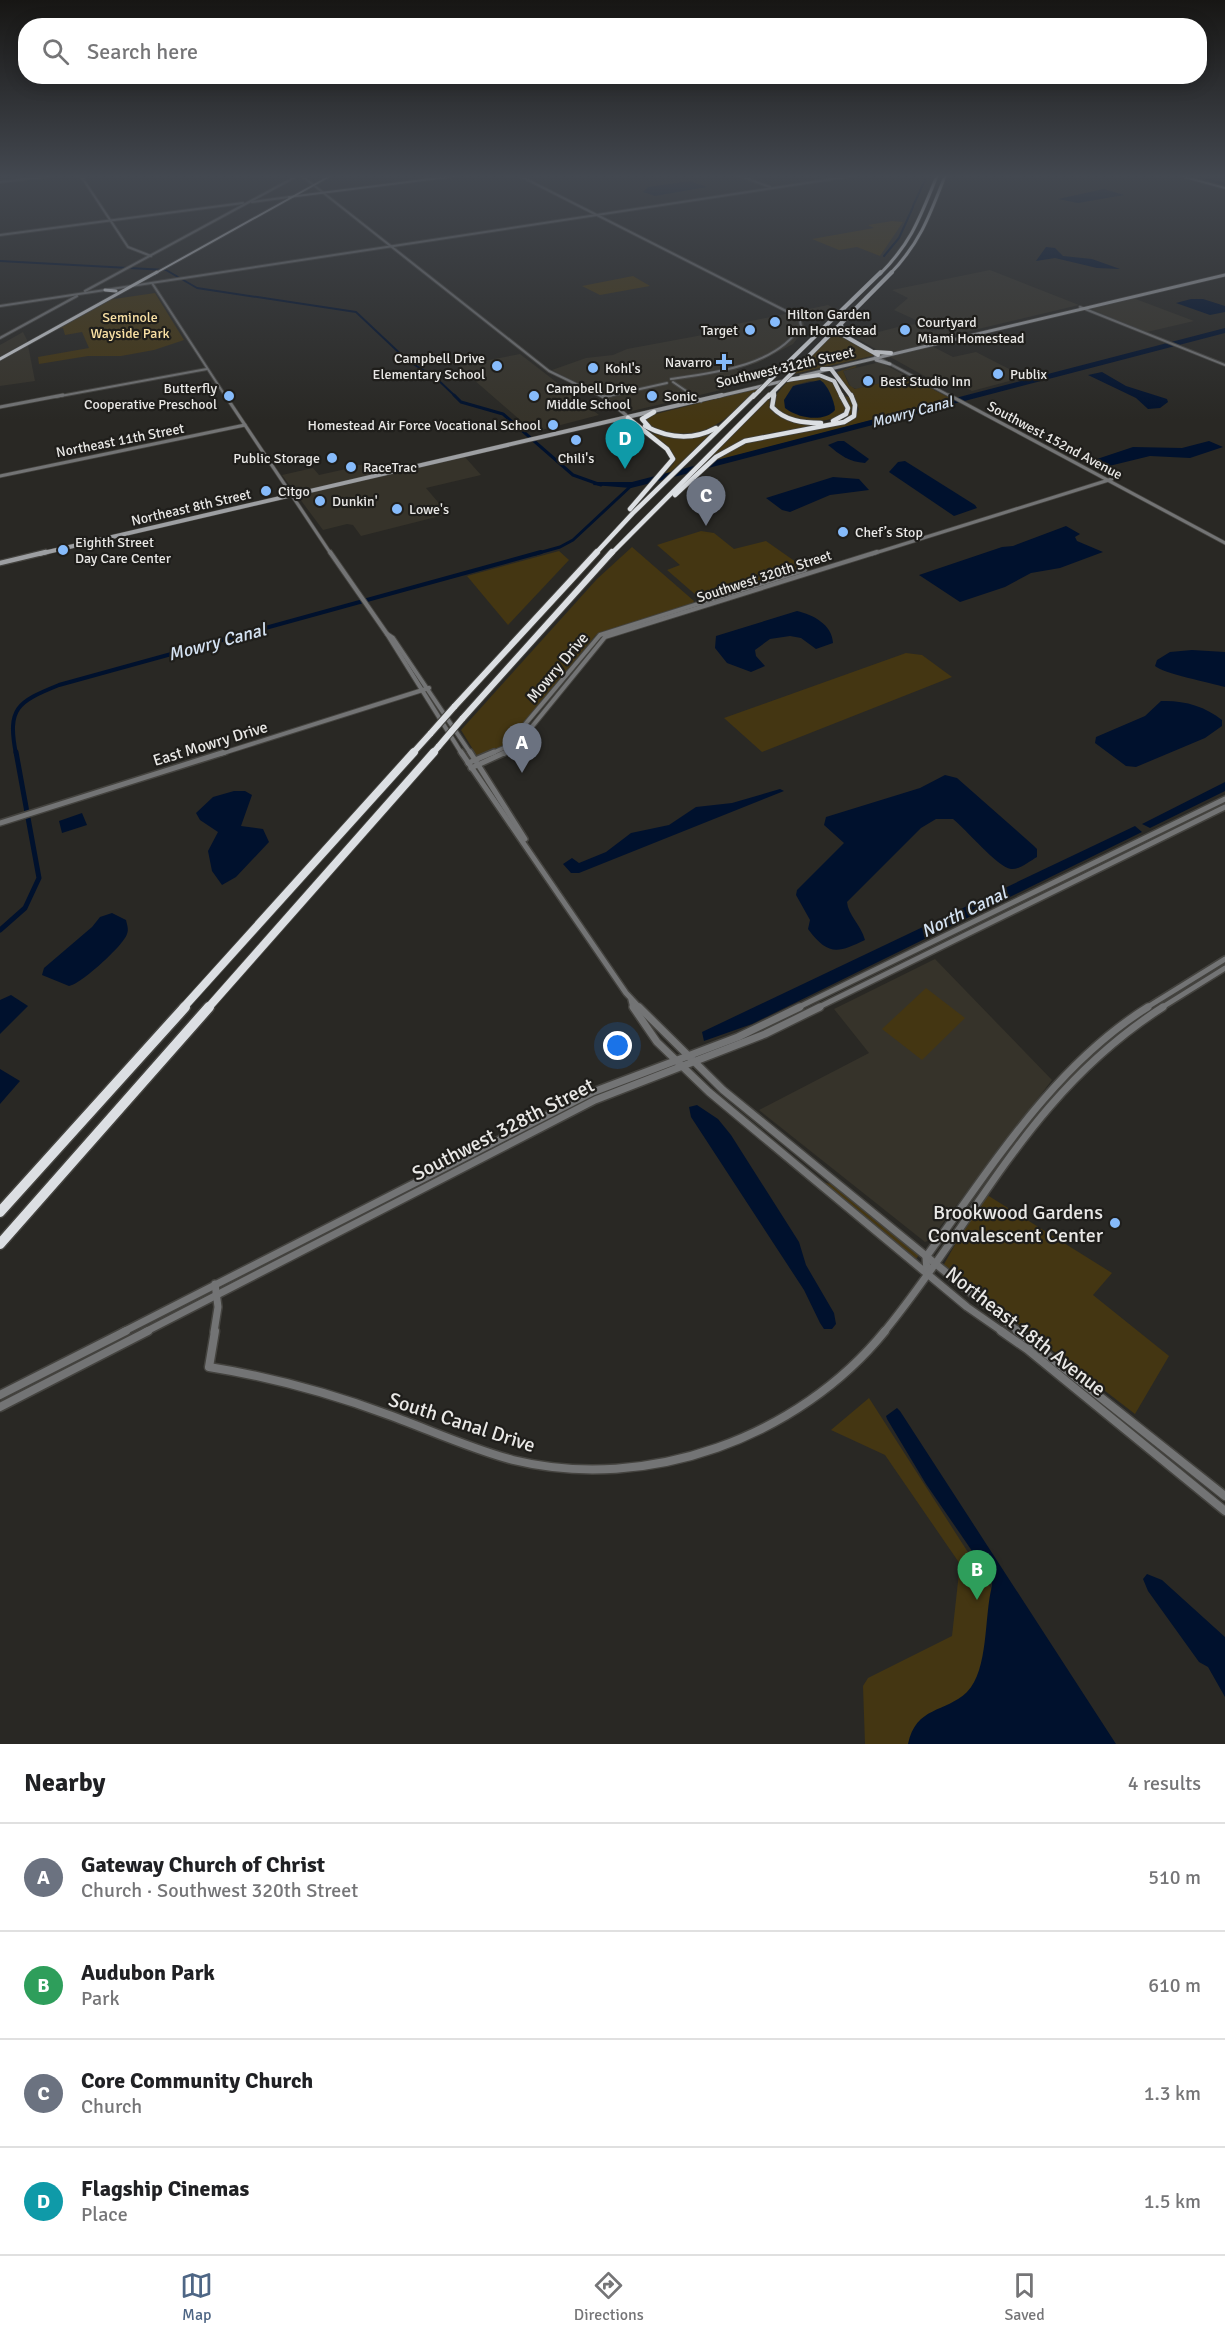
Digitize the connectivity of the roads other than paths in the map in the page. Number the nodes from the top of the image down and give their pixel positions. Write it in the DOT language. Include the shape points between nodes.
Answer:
graph roads {
  1 [pos="148,257"];
  2 [pos="178,257"];
  3 [pos="178,257"];
  4 [pos="322,257"];
  5 [pos="404,257"];
  6 [pos="680,257"];
  7 [pos="897,257"];
  8 [pos="905,257"];
  9 [pos="132,266"];
  10 [pos="158,269"];
  11 [pos="146,274"];
  12 [pos="1225,274"];
  13 [pos="180,279"];
  14 [pos="152,283"];
  15 [pos="134,284"];
  16 [pos="139,285"];
  17 [pos="128,287"];
  18 [pos="121,288"];
  19 [pos="105,290"];
  20 [pos="85,291"];
  21 [pos="116,291"];
  22 [pos="89,292"];
  23 [pos="80,294"];
  24 [pos="1134,294"];
  25 [pos="61,297"];
  26 [pos="72,298"];
  27 [pos="1118,300"];
  28 [pos="99,302"];
  29 [pos="0,306"];
  30 [pos="1082,307"];
  31 [pos="76,313"];
  32 [pos="841,324"];
  33 [pos="61,325"];
  34 [pos="37,337"];
  35 [pos="0,338"];
  36 [pos="28,340"];
  37 [pos="1169,342"];
  38 [pos="864,348"];
  39 [pos="891,352"];
  40 [pos="879,357"];
  41 [pos="0,358"];
  42 [pos="890,364"];
  43 [pos="1225,365"];
  44 [pos="839,368"];
  45 [pos="207,369"];
  46 [pos="822,369"];
  47 [pos="831,369"];
  48 [pos="836,375"];
  49 [pos="787,380"];
  50 [pos="668,382"];
  51 [pos="778,387"];
  52 [pos="588,390"];
  53 [pos="955,397"];
  54 [pos="607,399"];
  55 [pos="697,400"];
  56 [pos="0,407"];
  57 [pos="738,410"];
  58 [pos="654,412"];
  59 [pos="629,417"];
  60 [pos="609,419"];
  61 [pos="602,424"];
  62 [pos="244,425"];
  63 [pos="652,431"];
  64 [pos="537,436"];
  65 [pos="526,439"];
  66 [pos="0,476"];
  67 [pos="1107,478"];
  68 [pos="290,494"];
  69 [pos="624,539"];
  70 [pos="1225,541"];
  71 [pos="0,562"];
  72 [pos="560,589"];
  73 [pos="728,596"];
  74 [pos="609,631"];
  75 [pos="387,634"];
  76 [pos="429,688"];
  77 [pos="422,690"];
  78 [pos="477,763"];
  79 [pos="469,765"];
  80 [pos="1225,799"];
  81 [pos="1225,807"];
  82 [pos="0,823"];
  83 [pos="534,856"];
  84 [pos="1225,959"];
  85 [pos="1225,968"];
  86 [pos="825,994"];
  87 [pos="631,999"];
  88 [pos="826,1003"];
  89 [pos="671,1040"];
  90 [pos="661,1046"];
  91 [pos="686,1056"];
  92 [pos="673,1060"];
  93 [pos="693,1063"];
  94 [pos="681,1067"];
  95 [pos="765,1124"];
  96 [pos="767,1141"];
  97 [pos="832,1179"];
  98 [pos="816,1181"];
  99 [pos="0,1212"];
  100 [pos="0,1244"];
  101 [pos="926,1257"];
  102 [pos="934,1263"];
  103 [pos="927,1273"];
  104 [pos="215,1284"];
  105 [pos="218,1294"];
  106 [pos="0,1395"];
  107 [pos="0,1407"];
  108 [pos="1225,1496"];
  109 [pos="1225,1510"];
  1 -- 9 [label="street"];
  2 -- 10 [label="highway"];
  3 -- 10 [label="highway"];
  4 -- 13 [label="street"];
  5 -- 52 [label="street" via="549,371"];
  6 -- 50 [label="street" via="788,312 801,326 796,335 767,356"];
  7 -- 57 [label="highway, bridge"];
  8 -- 32 [label="highway"];
  9 -- 20 [label="street"];
  10 -- 11 [label="highway"];
  10 -- 15 [label="highway"];
  11 -- 17 [label="highway"];
  11 -- 18 [label="highway"];
  12 -- 24 [label="main road, Southwest 312th Street"];
  12 -- 27 [label="main road, Southwest 312th Street"];
  13 -- 14 [label="street"];
  14 -- 16 [label="street"];
  14 -- 45 [label="street, Northeast 18th Avenue"];
  15 -- 16 [label="highway"];
  15 -- 17 [label="highway"];
  16 -- 17 [label="street"];
  17 -- 18 [label="street"];
  17 -- 28 [label="highway"];
  18 -- 19 [label="street"];
  18 -- 21 [label="highway"];
  18 -- 28 [label="highway"];
  19 -- 21 [label="highway"];
  19 -- 22 [label="street"];
  20 -- 22 [label="street"];
  20 -- 23 [label="street"];
  21 -- 28 [label="highway"];
  22 -- 23 [label="street"];
  23 -- 25 [label="street"];
  23 -- 26 [label="street"];
  24 -- 27 [label="main road"];
  24 -- 30 [label="main road, Southwest 312th Street"];
  25 -- 26 [label="street"];
  25 -- 29 [label="street"];
  26 -- 35 [label="street"];
  27 -- 30 [label="main road, Southwest 312th Street"];
  28 -- 31 [label="highway"];
  28 -- 33 [label="highway"];
  30 -- 37 [label="street"];
  30 -- 39 [label="main road, Southwest 312th Street"];
  30 -- 40 [label="main road, Southwest 312th Street"];
  31 -- 33 [label="highway"];
  31 -- 34 [label="highway"];
  32 -- 38 [label="highway" via="843,336"];
  32 -- 51 [label="highway, bridge"];
  33 -- 34 [label="highway"];
  34 -- 36 [label="highway"];
  36 -- 41 [label="highway"];
  36 -- 41 [label="highway"];
  37 -- 43 [label="street"];
  38 -- 39 [label="highway"];
  38 -- 40 [label="highway"];
  39 -- 40 [label="main road, Southwest 312th Street"];
  40 -- 42 [label="street, Southwest 152nd Avenue"];
  40 -- 44 [label="main road, Southwest 312th Street"];
  40 -- 46 [label="main road, Southwest 312th Street"];
  40 -- 53 [label="street, Southwest 152nd Avenue"];
  42 -- 44 [label="main road" via="876,360"];
  42 -- 53 [label="street, Southwest 152nd Avenue"];
  44 -- 47 [label="main road, Southwest 312th Street"];
  44 -- 48 [label="highway"];
  45 -- 56 [label="street"];
  45 -- 62 [label="street, Northeast 18th Avenue"];
  46 -- 47 [label="highway"];
  46 -- 55 [label="main road, Southwest 312th Street"];
  47 -- 48 [label="highway"];
  47 -- 49 [label="main road, Southwest 312th Street"];
  48 -- 69 [label="highway" via="856,406 857,413 851,419 753,439 718,456"];
  49 -- 51 [label="highway" via="814,375 831,378 840,390 847,412 841,418 824,422 786,418 772,407"];
  49 -- 55 [label="main road, Southwest 312th Street"];
  50 -- 54 [label="street"];
  50 -- 55 [label="street"];
  51 -- 69 [label="highway"];
  52 -- 54 [label="street"];
  52 -- 54 [label="street"];
  53 -- 67 [label="street, Southwest 152nd Avenue"];
  54 -- 59 [label="street"];
  55 -- 58 [label="main road, Southwest 312th Street"];
  55 -- 59 [label="main road, Southwest 312th Street"];
  57 -- 63 [label="highway" via="700,435 678,437"];
  57 -- 72 [label="highway"];
  58 -- 59 [label="main road, Southwest 312th Street"];
  58 -- 63 [label="highway" via="642,420"];
  59 -- 60 [label="main road, Southwest 312th Street"];
  59 -- 61 [label="main road, Southwest 312th Street"];
  59 -- 63 [label="highway"];
  59 -- 72 [label="highway" via="671,453 672,463"];
  60 -- 61 [label="main road"];
  60 -- 64 [label="main road, Southwest 312th Street"];
  61 -- 64 [label="main road, Southwest 312th Street"];
  62 -- 66 [label="street, Northeast 11th Street"];
  62 -- 68 [label="street, Northeast 18th Avenue"];
  64 -- 65 [label="main road, Southwest 312th Street"];
  65 -- 68 [label="main road, Northeast 8th Street"];
  67 -- 70 [label="street, Southwest 152nd Avenue"];
  67 -- 73 [label="street, Southwest 320th Street"];
  68 -- 71 [label="main road, Northeast 8th Street"];
  68 -- 75 [label="street, Northeast 18th Avenue"];
  69 -- 100 [label="highway, bridge"];
  72 -- 99 [label="highway, bridge"];
  73 -- 74 [label="street, Southwest 320th Street"];
  73 -- 78 [label="street, Southwest 320th Street" via="605,637 517,745 501,756"];
  74 -- 78 [label="street, Mowry Drive" via="592,642 506,747"];
  75 -- 76 [label="street, Northeast 18th Avenue"];
  75 -- 77 [label="street, Northeast 18th Avenue"];
  76 -- 77 [label="street, East Mowry Drive"];
  76 -- 78 [label="street, Northeast 18th Avenue"];
  77 -- 79 [label="street, Northeast 18th Avenue"];
  77 -- 82 [label="street, East Mowry Drive"];
  78 -- 79 [label="street, Mowry Drive"];
  78 -- 83 [label="street, Northeast 18th Avenue"];
  79 -- 83 [label="street, Northeast 18th Avenue"];
  80 -- 86 [label="street, Southwest 328th Street"];
  81 -- 88 [label="street, Southwest 328th Street"];
  83 -- 87 [label="street, Northeast 18th Avenue"];
  84 -- 101 [label="street" via="1138,1013 1073,1067 1032,1113"];
  85 -- 102 [label="street, South Canal Drive" via="1131,1029 1062,1091"];
  86 -- 88 [label="street"];
  86 -- 91 [label="street, Southwest 328th Street" via="738,1037"];
  87 -- 89 [label="street, Northeast 18th Avenue"];
  87 -- 90 [label="street, Northeast 18th Avenue" via="633,1008"];
  88 -- 93 [label="street, Southwest 328th Street"];
  89 -- 90 [label="street"];
  89 -- 91 [label="street, Northeast 18th Avenue"];
  90 -- 92 [label="street, Northeast 18th Avenue"];
  91 -- 92 [label="street, Southwest 328th Street"];
  91 -- 93 [label="street, Northeast 18th Avenue"];
  92 -- 94 [label="street, Northeast 18th Avenue"];
  92 -- 104 [label="street, Southwest 328th Street" via="593,1092"];
  93 -- 94 [label="street, Southwest 328th Street"];
  93 -- 95 [label="street, Northeast 18th Avenue"];
  94 -- 96 [label="street, Northeast 18th Avenue"];
  94 -- 105 [label="street, Southwest 328th Street" via="595,1100"];
  95 -- 96 [label="street"];
  95 -- 97 [label="street, Northeast 18th Avenue"];
  96 -- 98 [label="street, Northeast 18th Avenue"];
  97 -- 98 [label="street"];
  97 -- 101 [label="street, Northeast 18th Avenue"];
  98 -- 103 [label="street, Northeast 18th Avenue"];
  101 -- 102 [label="street, Northeast 18th Avenue"];
  101 -- 103 [label="street"];
  102 -- 103 [label="street, South Canal Drive"];
  102 -- 108 [label="street, Northeast 18th Avenue"];
  103 -- 105 [label="street, South Canal Drive" via="857,1362 772,1425 693,1456 638,1466 578,1468 494,1454 305,1386 251,1372 209,1367 219,1314"];
  103 -- 109 [label="street, Northeast 18th Avenue"];
  104 -- 105 [label="street"];
  104 -- 106 [label="street, Southwest 328th Street"];
  105 -- 107 [label="street, Southwest 328th Street"];
}
